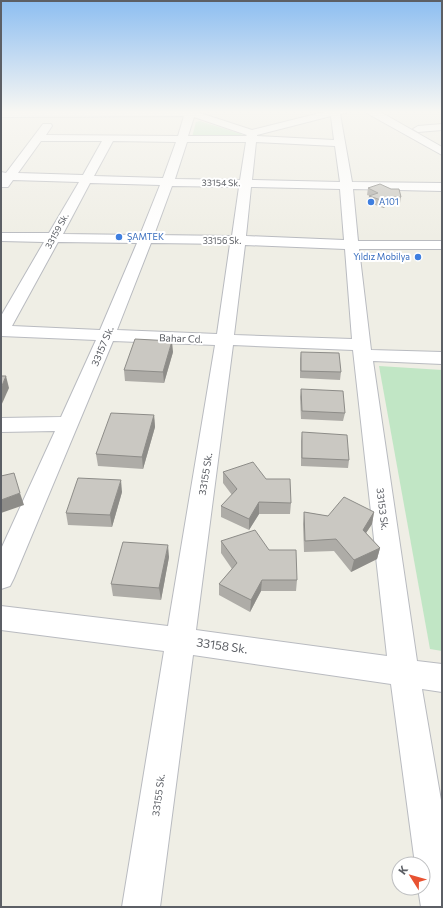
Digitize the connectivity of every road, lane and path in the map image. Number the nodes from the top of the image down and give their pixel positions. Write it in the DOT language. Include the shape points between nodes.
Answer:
graph roads {
  1 [pos="26,153"];
  2 [pos="101,153"];
  3 [pos="177,153"];
  4 [pos="250,153"];
  5 [pos="341,153"];
  6 [pos="6,176"];
  7 [pos="87,179"];
  8 [pos="166,182"];
  9 [pos="246,183"];
  10 [pos="346,186"];
  11 [pos="442,187"];
  12 [pos="1,188"];
  13 [pos="1,238"];
  14 [pos="53,239"];
  15 [pos="145,240"];
  16 [pos="237,240"];
  17 [pos="352,245"];
  18 [pos="442,245"];
  19 [pos="2,326"];
  20 [pos="108,332"];
  21 [pos="226,336"];
  22 [pos="361,345"];
  23 [pos="442,358"];
  24 [pos="68,424"];
  25 [pos="1,425"];
  26 [pos="1,578"];
  27 [pos="1,618"];
  28 [pos="180,640"];
  29 [pos="404,672"];
  30 [pos="442,678"];
  31 [pos="141,907"];
  32 [pos="440,907"];
  1 -- 6 [label="street"];
  2 -- 7 [label="street, 33159 Sk."];
  3 -- 8 [label="street, 33157 Sk."];
  4 -- 9 [label="street, 33155 Sk."];
  5 -- 10 [label="street, 33153 Sk."];
  6 -- 7 [label="street, 33154 Sk."];
  6 -- 12 [label="street"];
  7 -- 8 [label="street, 33154 Sk."];
  7 -- 14 [label="street, 33159 Sk."];
  8 -- 9 [label="street, 33154 Sk."];
  8 -- 15 [label="street, 33157 Sk."];
  9 -- 10 [label="street, 33154 Sk."];
  9 -- 16 [label="street, 33155 Sk."];
  10 -- 11 [label="street, 33154 Sk."];
  10 -- 17 [label="street, 33153 Sk."];
  13 -- 14 [label="street, 33156 Sk."];
  14 -- 15 [label="street, 33156 Sk."];
  14 -- 19 [label="street, 33159 Sk."];
  15 -- 16 [label="street, 33156 Sk."];
  15 -- 20 [label="street, 33157 Sk."];
  16 -- 17 [label="street, 33156 Sk."];
  16 -- 21 [label="street, 33155 Sk."];
  17 -- 18 [label="street, 33156 Sk."];
  17 -- 22 [label="street, 33153 Sk."];
  19 -- 20 [label="street, Bahar Cd."];
  20 -- 21 [label="street, Bahar Cd."];
  20 -- 24 [label="street, 33157 Sk."];
  21 -- 22 [label="street, Bahar Cd."];
  21 -- 28 [label="street, 33155 Sk."];
  22 -- 23 [label="street, Bahar Cd."];
  22 -- 29 [label="street, 33153 Sk."];
  24 -- 25 [label="street"];
  24 -- 26 [label="street, 33157 Sk."];
  27 -- 28 [label="street, 33158 Sk."];
  28 -- 29 [label="street, 33158 Sk."];
  28 -- 31 [label="street, 33155 Sk."];
  29 -- 30 [label="street, 33158 Sk."];
  29 -- 32 [label="street, 33153 Sk."];
}
